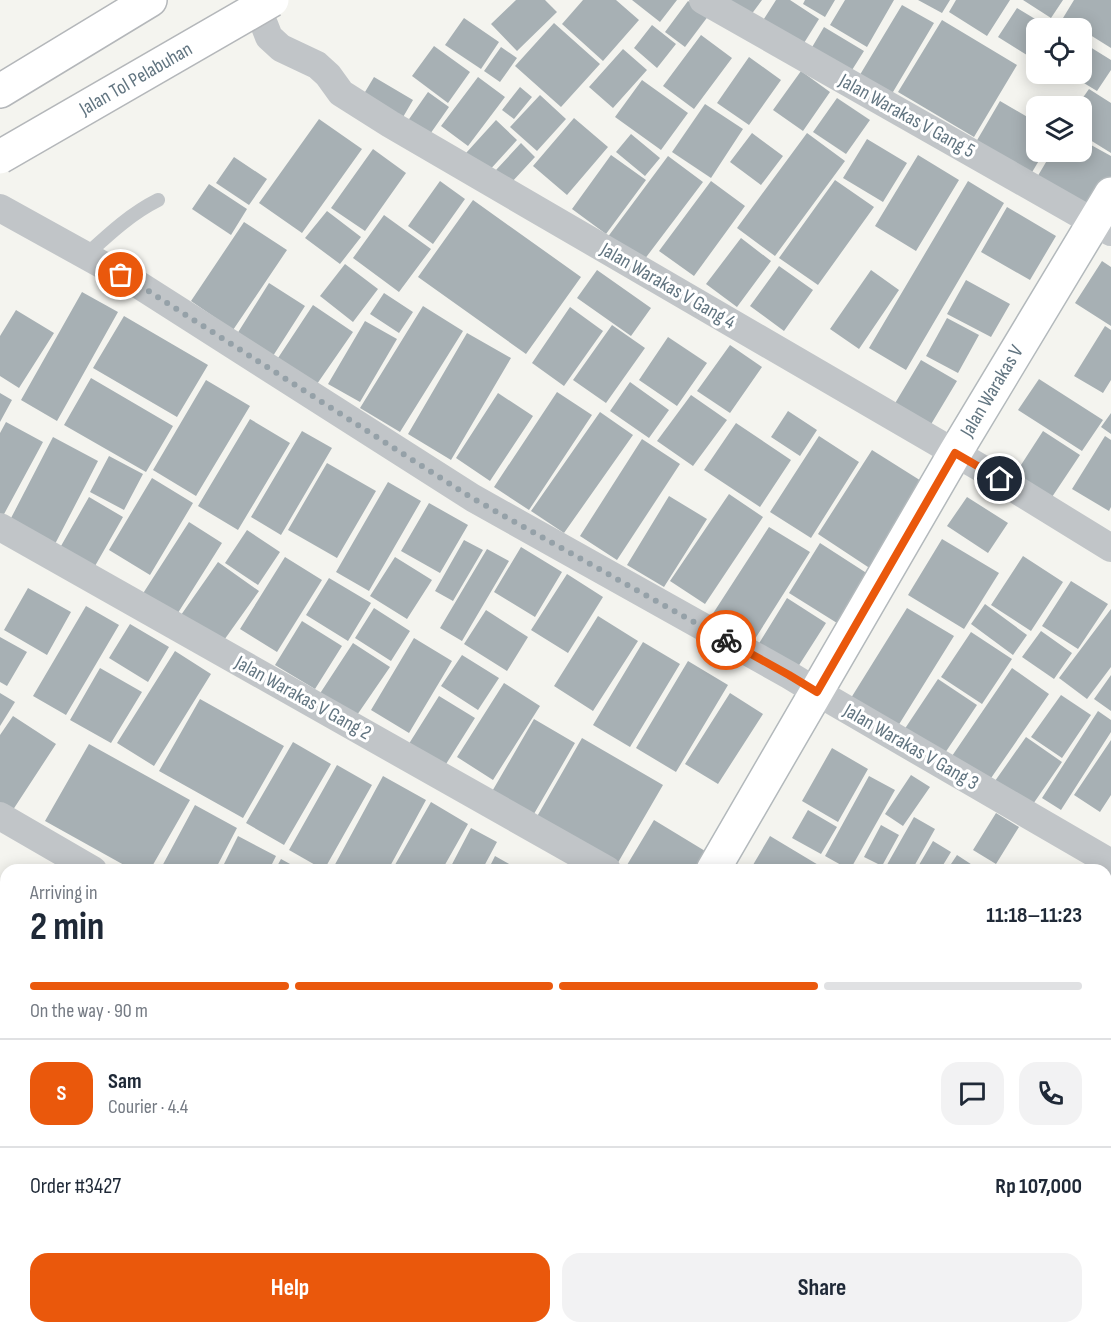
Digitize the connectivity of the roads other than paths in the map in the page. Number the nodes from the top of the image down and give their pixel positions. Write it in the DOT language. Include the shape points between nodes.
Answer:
graph roads {
  1 [pos="150,0"];
  2 [pos="252,0"];
  3 [pos="272,0"];
  4 [pos="703,0"];
  5 [pos="0,91"];
  6 [pos="0,157"];
  7 [pos="1111,194"];
  8 [pos="158,200"];
  9 [pos="0,208"];
  10 [pos="1103,227"];
  11 [pos="85,256"];
  12 [pos="955,453"];
  13 [pos="0,527"];
  14 [pos="1111,548"];
  15 [pos="817,692"];
  16 [pos="0,816"];
  17 [pos="1111,863"];
  18 [pos="83,864"];
  19 [pos="596,864"];
  20 [pos="717,864"];
  1 -- 5 [label="main road"];
  2 -- 12 [label="street, Jalan Warakas V Gang 4" via="269,37 281,48 316,65 341,93"];
  3 -- 6 [label="main road, Jalan Tol Pelabuhan, bridge"];
  4 -- 10 [label="street, Jalan Warakas V Gang 5"];
  7 -- 10 [label="main road, Jalan Warakas V"];
  8 -- 11 [label="lane" via="122,222"];
  9 -- 11 [label="street, Jalan Warakas V Gang 3"];
  10 -- 12 [label="main road, Jalan Warakas V"];
  11 -- 15 [label="street, Jalan Warakas V Gang 3" via="139,285 472,498"];
  12 -- 14 [label="street, Jalan Warakas V Gang 4"];
  12 -- 15 [label="main road, Jalan Warakas V"];
  13 -- 19 [label="street, Jalan Warakas V Gang 2"];
  15 -- 17 [label="street, Jalan Warakas V Gang 3"];
  15 -- 20 [label="main road, Jalan Warakas V"];
  16 -- 18 [label="street"];
}
